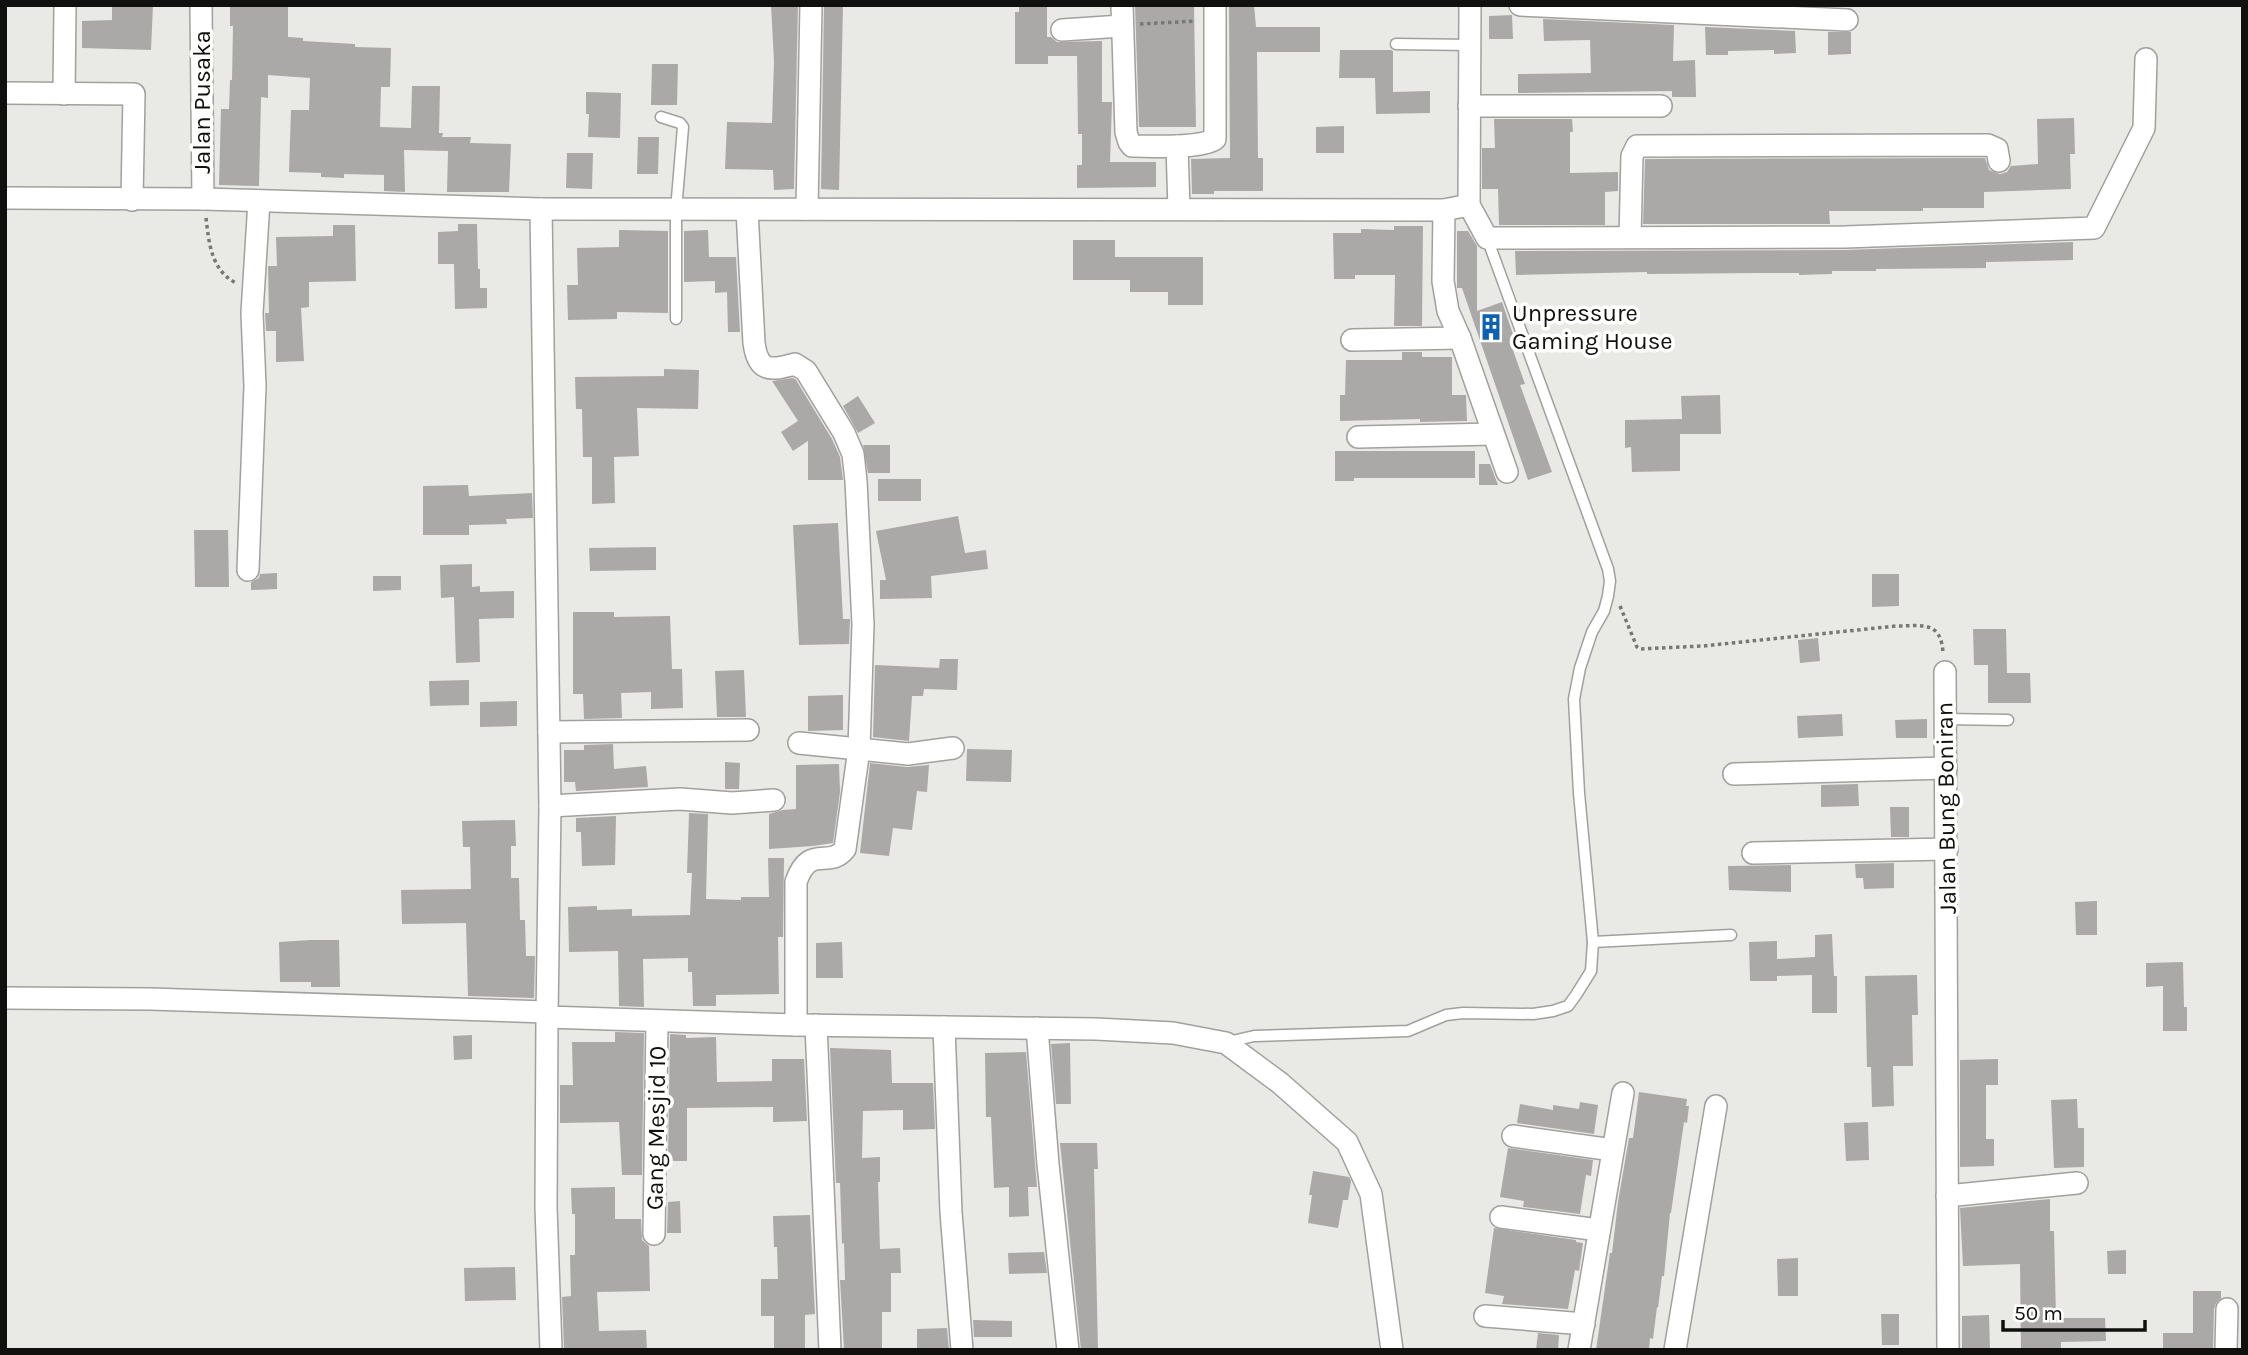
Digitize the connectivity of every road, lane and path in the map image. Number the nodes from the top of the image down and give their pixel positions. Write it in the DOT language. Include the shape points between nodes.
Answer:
graph roads {
  1 [pos="65,5"];
  2 [pos="201,5"];
  3 [pos="811,5"];
  4 [pos="1470,5"];
  5 [pos="1520,5"];
  6 [pos="1215,12"];
  7 [pos="1122,15"];
  8 [pos="1847,20"];
  9 [pos="1062,30"];
  10 [pos="1396,44"];
  11 [pos="1470,45"];
  12 [pos="2146,59"];
  13 [pos="5,93"];
  14 [pos="64,94"];
  15 [pos="1469,106"];
  16 [pos="1661,106"];
  17 [pos="661,117"];
  18 [pos="1177,146"];
  19 [pos="1999,161"];
  20 [pos="5,198"];
  21 [pos="203,199"];
  22 [pos="132,200"];
  23 [pos="259,201"];
  24 [pos="1469,205"];
  25 [pos="541,209"];
  26 [pos="807,209"];
  27 [pos="1179,209"];
  28 [pos="676,210"];
  29 [pos="747,210"];
  30 [pos="1444,210"];
  31 [pos="1630,237"];
  32 [pos="1487,238"];
  33 [pos="253,293"];
  34 [pos="676,319"];
  35 [pos="1460,338"];
  36 [pos="1352,340"];
  37 [pos="1493,434"];
  38 [pos="1358,437"];
  39 [pos="1507,472"];
  40 [pos="248,570"];
  41 [pos="1608,596"];
  42 [pos="1945,672"];
  43 [pos="1945,719"];
  44 [pos="2008,720"];
  45 [pos="748,730"];
  46 [pos="548,732"];
  47 [pos="799,743"];
  48 [pos="953,748"];
  49 [pos="859,749"];
  50 [pos="1946,768"];
  51 [pos="1734,774"];
  52 [pos="774,800"];
  53 [pos="550,806"];
  54 [pos="1947,849"];
  55 [pos="1753,853"];
  56 [pos="1731,935"];
  57 [pos="1593,942"];
  58 [pos="5,998"];
  59 [pos="547,1015"];
  60 [pos="657,1021"];
  61 [pos="806,1025"];
  62 [pos="944,1027"];
  63 [pos="1037,1028"];
  64 [pos="1226,1043"];
  65 [pos="1623,1093"];
  66 [pos="1716,1106"];
  67 [pos="1513,1136"];
  68 [pos="1613,1150"];
  69 [pos="2077,1182"];
  70 [pos="1947,1196"];
  71 [pos="1501,1217"];
  72 [pos="1600,1230"];
  73 [pos="654,1234"];
  74 [pos="2227,1309"];
  75 [pos="1485,1315"];
  76 [pos="1584,1324"];
  77 [pos="551,1350"];
  78 [pos="830,1350"];
  79 [pos="962,1350"];
  80 [pos="1068,1350"];
  81 [pos="1392,1350"];
  82 [pos="1579,1350"];
  83 [pos="1675,1350"];
  84 [pos="1948,1350"];
  85 [pos="2226,1350"];
  1 -- 14 [label="street"];
  2 -- 21 [label="street, Jalan Pusaka"];
  3 -- 26 [label="street"];
  4 -- 11 [label="street"];
  5 -- 8 [label="street"];
  6 -- 7 [label="path"];
  6 -- 18 [label="street" via="1215,139"];
  7 -- 9 [label="street"];
  7 -- 18 [label="street" via="1129,142 1132,146"];
  10 -- 11 [label="lane"];
  11 -- 15 [label="street"];
  12 -- 31 [label="street" via="2144,128 2094,228 1845,237"];
  13 -- 14 [label="street"];
  14 -- 22 [label="street" via="134,94"];
  15 -- 16 [label="street"];
  15 -- 24 [label="street"];
  17 -- 28 [label="lane" via="683,127"];
  18 -- 27 [label="street"];
  19 -- 31 [label="street" via="1997,149 1988,145 1637,146 1632,156"];
  20 -- 22 [label="street"];
  21 -- 22 [label="street"];
  21 -- 23 [label="street"];
  21 -- 33 [label="path" via="214,262 228,279"];
  23 -- 25 [label="street"];
  23 -- 33 [label="street"];
  24 -- 30 [label="street"];
  24 -- 32 [label="street"];
  25 -- 28 [label="street"];
  25 -- 46 [label="street"];
  26 -- 27 [label="street"];
  26 -- 29 [label="street"];
  27 -- 30 [label="street"];
  28 -- 29 [label="street"];
  28 -- 34 [label="lane"];
  29 -- 49 [label="street" via="757,357 771,370 795,364 806,371 853,454 863,624"];
  30 -- 35 [label="street" via="1445,300"];
  31 -- 32 [label="street"];
  32 -- 41 [label="lane" via="1608,569"];
  33 -- 40 [label="street" via="256,386"];
  35 -- 36 [label="street"];
  35 -- 37 [label="street"];
  37 -- 38 [label="street"];
  37 -- 39 [label="street"];
  41 -- 42 [label="path, Jalan Bung Boniran" via="1623,610 1640,649 1926,626 1940,635"];
  41 -- 57 [label="lane" via="1580,668 1574,699"];
  42 -- 43 [label="street, Jalan Bung Boniran"];
  43 -- 44 [label="lane"];
  43 -- 50 [label="street, Jalan Bung Boniran"];
  45 -- 46 [label="street"];
  46 -- 53 [label="street"];
  47 -- 49 [label="street"];
  48 -- 49 [label="street" via="908,754"];
  49 -- 61 [label="street" via="845,849 841,855 805,864 796,882"];
  50 -- 51 [label="street"];
  50 -- 54 [label="street, Jalan Bung Boniran"];
  52 -- 53 [label="street" via="667,799"];
  53 -- 59 [label="street"];
  54 -- 55 [label="street"];
  54 -- 70 [label="street, Jalan Bung Boniran"];
  56 -- 57 [label="lane"];
  57 -- 64 [label="lane" via="1591,971 1567,1006 1553,1012 1463,1013 1408,1031 1254,1036"];
  58 -- 59 [label="street" via="151,999"];
  59 -- 60 [label="street"];
  59 -- 77 [label="street" via="545,1207"];
  60 -- 61 [label="street"];
  60 -- 73 [label="street, Gang Mesjid 10"];
  61 -- 62 [label="street"];
  61 -- 78 [label="street"];
  62 -- 63 [label="street"];
  62 -- 79 [label="street"];
  63 -- 64 [label="street" via="1173,1033"];
  63 -- 80 [label="street"];
  64 -- 81 [label="street" via="1347,1142 1371,1194"];
  65 -- 68 [label="street"];
  66 -- 83 [label="street"];
  67 -- 68 [label="street"];
  68 -- 72 [label="street"];
  69 -- 70 [label="street"];
  70 -- 84 [label="street, Jalan Bung Boniran"];
  71 -- 72 [label="street"];
  72 -- 76 [label="street"];
  74 -- 85 [label="street"];
  75 -- 76 [label="street"];
  76 -- 82 [label="street"];
}
